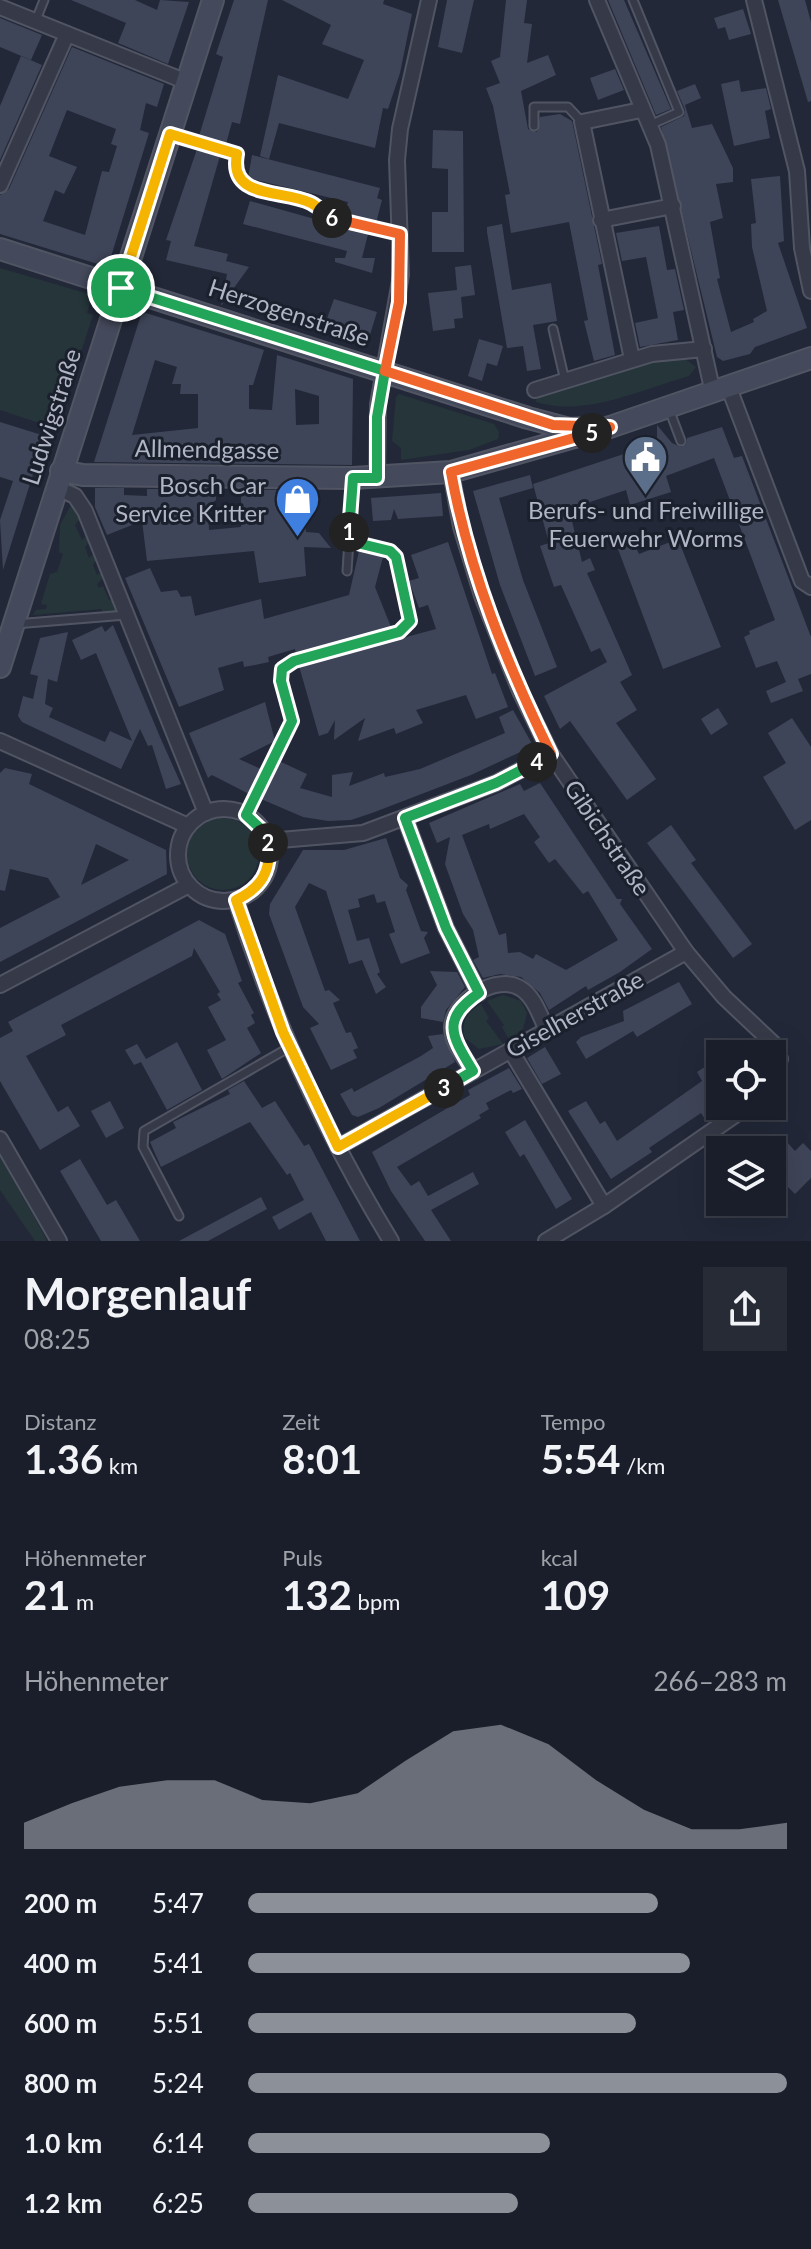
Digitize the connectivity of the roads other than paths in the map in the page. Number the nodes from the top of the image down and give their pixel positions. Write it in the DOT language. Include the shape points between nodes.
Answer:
graph roads {
  1 [pos="44,0"];
  2 [pos="213,0"];
  3 [pos="429,0"];
  4 [pos="597,0"];
  5 [pos="633,0"];
  6 [pos="754,0"];
  7 [pos="0,7"];
  8 [pos="35,21"];
  9 [pos="67,34"];
  10 [pos="187,82"];
  11 [pos="641,110"];
  12 [pos="582,122"];
  13 [pos="650,125"];
  14 [pos="534,126"];
  15 [pos="170,134"];
  16 [pos="0,185"];
  17 [pos="673,206"];
  18 [pos="601,220"];
  19 [pos="400,234"];
  20 [pos="0,249"];
  21 [pos="121,288"];
  22 [pos="811,291"];
  23 [pos="553,329"];
  24 [pos="704,349"];
  25 [pos="811,358"];
  26 [pos="632,359"];
  27 [pos="385,371"];
  28 [pos="565,381"];
  29 [pos="535,390"];
  30 [pos="721,390"];
  31 [pos="668,407"];
  32 [pos="610,427"];
  33 [pos="681,441"];
  34 [pos="451,472"];
  35 [pos="353,478"];
  36 [pos="377,478"];
  37 [pos="59,479"];
  38 [pos="349,541"];
  39 [pos="347,571"];
  40 [pos="811,587"];
  41 [pos="126,615"];
  42 [pos="13,624"];
  43 [pos="0,667"];
  44 [pos="0,741"];
  45 [pos="551,754"];
  46 [pos="206,813"];
  47 [pos="246,815"];
  48 [pos="405,818"];
  49 [pos="188,826"];
  50 [pos="268,841"];
  51 [pos="189,885"];
  52 [pos="236,900"];
  53 [pos="686,952"];
  54 [pos="0,985"];
  55 [pos="479,993"];
  56 [pos="547,1030"];
  57 [pos="770,1040"];
  58 [pos="290,1047"];
  59 [pos="511,1051"];
  60 [pos="473,1071"];
  61 [pos="728,1120"];
  62 [pos="0,1139"];
  63 [pos="338,1147"];
  64 [pos="604,1206"];
  65 [pos="179,1216"];
  66 [pos="59,1241"];
  67 [pos="391,1241"];
  68 [pos="546,1241"];
  1 -- 8 [label="lane"];
  2 -- 10 [label="main road, Ludwigstraße"];
  3 -- 19 [label="street" via="400,129"];
  4 -- 11 [label="street"];
  5 -- 13 [label="lane" via="679,112"];
  6 -- 22 [label="street" via="797,171"];
  7 -- 8 [label="street"];
  8 -- 9 [label="street"];
  9 -- 10 [label="street"];
  9 -- 16 [label="street"];
  10 -- 15 [label="main road, Ludwigstraße"];
  11 -- 12 [label="street"];
  11 -- 13 [label="street"];
  12 -- 14 [label="lane" via="568,107 534,107"];
  12 -- 18 [label="street"];
  13 -- 17 [label="street"];
  15 -- 19 [label="lane" via="237,154 234,169 250,188 311,203 345,223"];
  15 -- 21 [label="main road, Ludwigstraße"];
  17 -- 18 [label="street"];
  17 -- 24 [label="street"];
  18 -- 26 [label="street"];
  19 -- 27 [label="street" via="399,302"];
  20 -- 21 [label="main road, Herzogenstraße"];
  21 -- 27 [label="main road, Herzogenstraße"];
  21 -- 37 [label="main road, Ludwigstraße"];
  23 -- 28 [label="lane"];
  24 -- 26 [label="street"];
  24 -- 30 [label="street"];
  25 -- 30 [label="main road, Allmendgasse"];
  26 -- 28 [label="street"];
  27 -- 32 [label="main road, Herzogenstraße" via="553,425"];
  27 -- 36 [label="street" via="377,417"];
  28 -- 29 [label="street"];
  30 -- 31 [label="main road, Allmendgasse"];
  30 -- 40 [label="street" via="802,581"];
  31 -- 32 [label="main road, Allmendgasse"];
  31 -- 33 [label="lane"];
  32 -- 34 [label="main road, Allmendgasse"];
  34 -- 36 [label="main road, Allmendgasse"];
  34 -- 45 [label="street, Gibichstraße" via="482,596"];
  35 -- 36 [label="main road, Allmendgasse"];
  35 -- 37 [label="main road, Allmendgasse"];
  35 -- 38 [label="lane"];
  37 -- 41 [label="street" via="85,511"];
  37 -- 42 [label="main road, Ludwigstraße"];
  38 -- 39 [label="lane"];
  38 -- 47 [label="lane" via="393,553 410,621 399,632 294,661 282,669 292,721"];
  41 -- 42 [label="lane"];
  41 -- 46 [label="street"];
  42 -- 43 [label="main road, Ludwigstraße"];
  44 -- 49 [label="street"];
  45 -- 48 [label="street" via="496,783"];
  45 -- 53 [label="street, Gibichstraße"];
  46 -- 47 [label="street" via="220,809"];
  46 -- 49 [label="street"];
  47 -- 50 [label="street"];
  48 -- 50 [label="street" via="354,835"];
  48 -- 55 [label="street" via="446,928"];
  49 -- 51 [label="street" via="178,855"];
  50 -- 52 [label="street" via="268,870 250,893"];
  51 -- 52 [label="street" via="210,899"];
  51 -- 54 [label="street"];
  52 -- 58 [label="street"];
  53 -- 56 [label="street, Giselherstraße"];
  53 -- 57 [label="street, Gibichstraße"];
  55 -- 56 [label="street" via="500,985 521,988"];
  55 -- 60 [label="street" via="458,1010 452,1024 455,1041"];
  56 -- 59 [label="street, Giselherstraße"];
  58 -- 63 [label="street"];
  58 -- 65 [label="lane" via="144,1131 143,1147"];
  59 -- 60 [label="street, Giselherstraße"];
  59 -- 64 [label="street"];
  60 -- 63 [label="street, Giselherstraße"];
  61 -- 64 [label="street"];
  62 -- 66 [label="street"];
  63 -- 67 [label="street"];
  64 -- 68 [label="street"];
}
